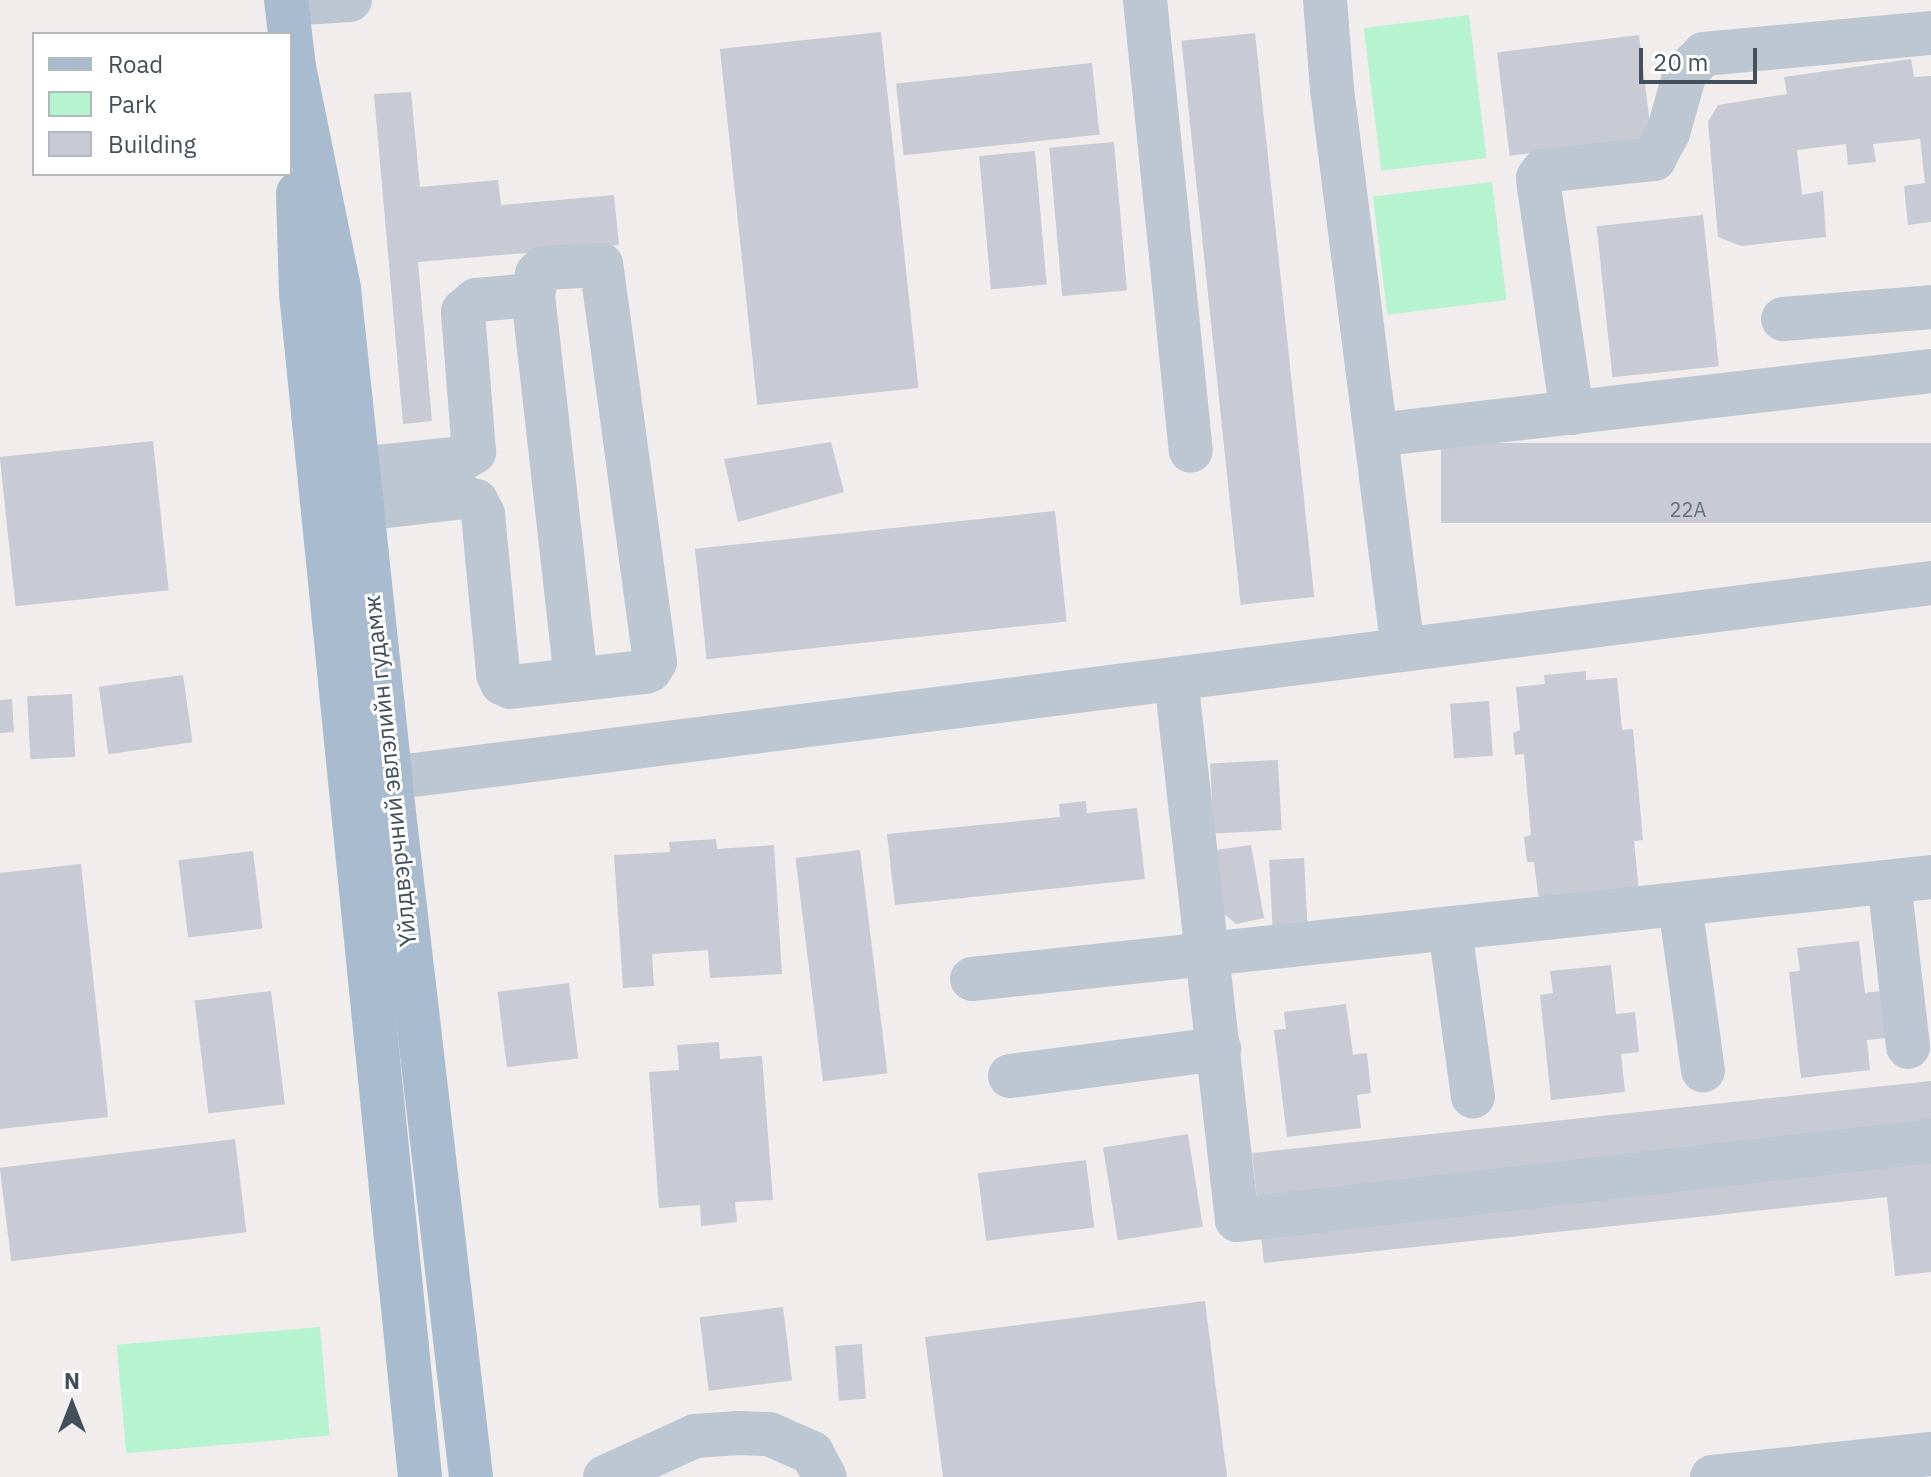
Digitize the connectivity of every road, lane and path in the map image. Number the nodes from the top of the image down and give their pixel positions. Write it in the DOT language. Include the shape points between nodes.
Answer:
graph roads {
  1 [pos="350,0"];
  2 [pos="1145,0"];
  3 [pos="1325,0"];
  4 [pos="286,2"];
  5 [pos="290,32"];
  6 [pos="1931,33"];
  7 [pos="292,51"];
  8 [pos="294,67"];
  9 [pos="533,295"];
  10 [pos="1931,307"];
  11 [pos="1783,319"];
  12 [pos="1931,371"];
  13 [pos="1572,413"];
  14 [pos="1376,435"];
  15 [pos="1191,451"];
  16 [pos="360,489"];
  17 [pos="1931,583"];
  18 [pos="1403,650"];
  19 [pos="1176,679"];
  20 [pos="576,680"];
  21 [pos="390,778"];
  22 [pos="1910,880"];
  23 [pos="1680,905"];
  24 [pos="1450,929"];
  25 [pos="1208,956"];
  26 [pos="972,979"];
  27 [pos="1908,1047"];
  28 [pos="1219,1049"];
  29 [pos="1703,1070"];
  30 [pos="1010,1076"];
  31 [pos="1473,1096"];
  32 [pos="1931,1141"];
  33 [pos="1931,1454"];
  34 [pos="420,1477"];
  35 [pos="471,1477"];
  36 [pos="605,1477"];
  37 [pos="825,1477"];
  38 [pos="1712,1477"];
  1 -- 4 [label="street"];
  2 -- 15 [label="street"];
  3 -- 14 [label="street"];
  4 -- 5 [label="main road, Үйлдвэрчний эвлэлийн гудамж"];
  6 -- 13 [label="street" via="1704,54 1685,73 1668,133 1654,159 1543,171 1539,188"];
  7 -- 8 [label="main road, Үйлдвэрчний эвлэлийн гудамж"];
  8 -- 16 [label="main road, Үйлдвэрчний эвлэлийн гудамж" via="339,289"];
  8 -- 34 [label="main road, Үйлдвэрчний эвлэлийн гудамж" via="301,293"];
  9 -- 16 [label="street" via="476,300 463,311 474,452"];
  9 -- 20 [label="street"];
  9 -- 20 [label="street" via="543,268 601,265 605,272 655,662 645,672"];
  10 -- 11 [label="street"];
  12 -- 13 [label="street"];
  13 -- 14 [label="street"];
  14 -- 18 [label="street"];
  16 -- 20 [label="street" via="476,501 483,514 502,683 511,687"];
  16 -- 21 [label="main road, Үйлдвэрчний эвлэлийн гудамж"];
  17 -- 18 [label="street"];
  18 -- 19 [label="street"];
  19 -- 21 [label="street"];
  19 -- 25 [label="street"];
  21 -- 35 [label="main road, Үйлдвэрчний эвлэлийн гудамж"];
  22 -- 23 [label="street"];
  22 -- 27 [label="street"];
  23 -- 24 [label="street"];
  23 -- 29 [label="street"];
  24 -- 25 [label="street"];
  24 -- 31 [label="street"];
  25 -- 26 [label="street"];
  25 -- 28 [label="street"];
  28 -- 30 [label="street"];
  28 -- 32 [label="street" via="1237,1220"];
  33 -- 38 [label="street"];
  36 -- 37 [label="street" via="695,1436 738,1433 769,1434 812,1453"];
}
